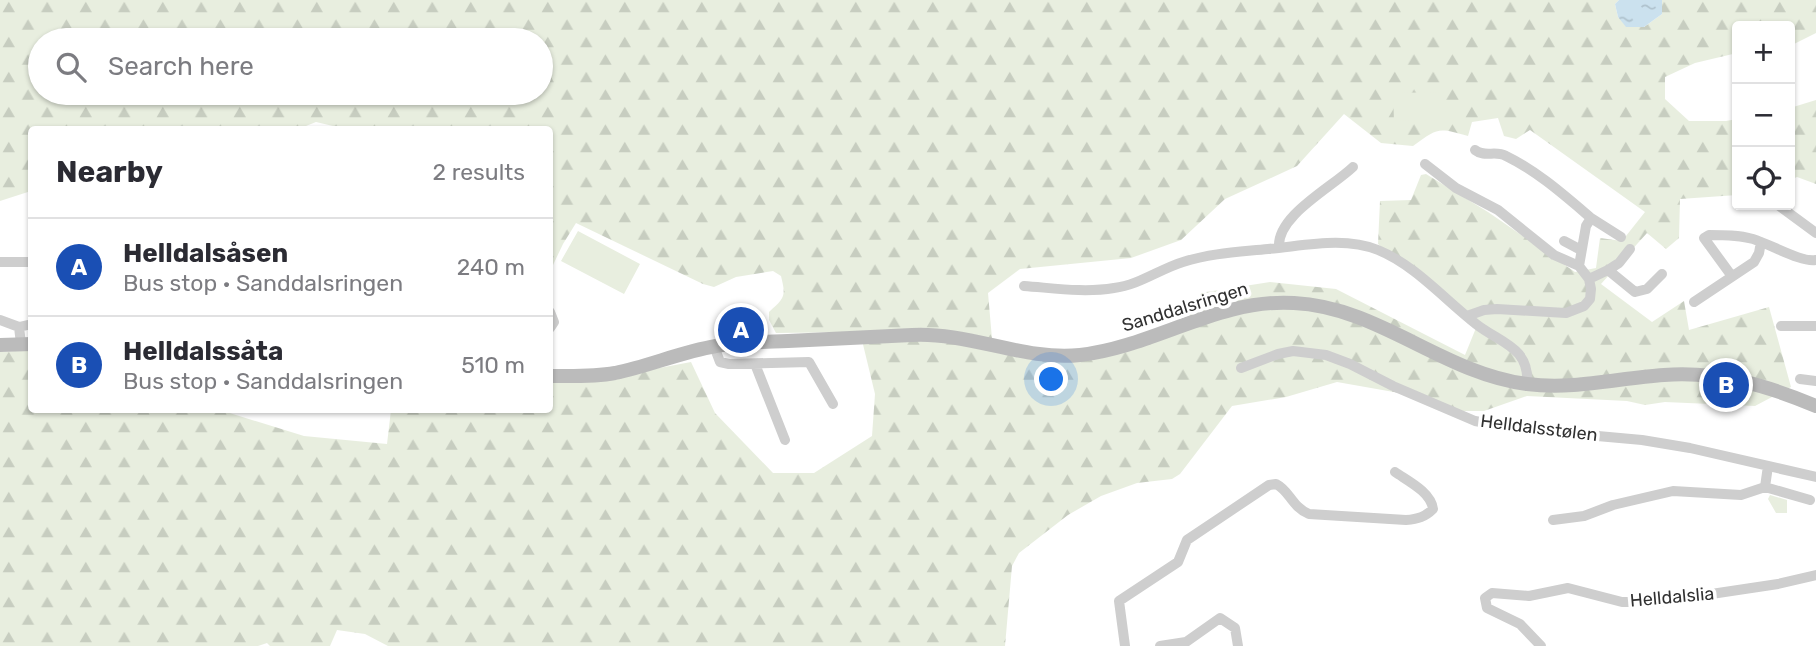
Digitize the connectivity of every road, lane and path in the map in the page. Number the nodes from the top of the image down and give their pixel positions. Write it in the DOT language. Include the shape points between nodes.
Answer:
graph roads {
  1 [pos="1475,150"];
  2 [pos="1426,164"];
  3 [pos="1353,167"];
  4 [pos="1785,210"];
  5 [pos="1591,218"];
  6 [pos="1816,233"];
  7 [pos="1621,237"];
  8 [pos="1564,241"];
  9 [pos="1760,242"];
  10 [pos="1279,248"];
  11 [pos="1630,249"];
  12 [pos="1581,250"];
  13 [pos="1816,260"];
  14 [pos="0,262"];
  15 [pos="28,262"];
  16 [pos="1578,265"];
  17 [pos="1608,270"];
  18 [pos="1662,274"];
  19 [pos="1731,275"];
  20 [pos="1588,279"];
  21 [pos="1024,286"];
  22 [pos="1694,302"];
  23 [pos="1466,316"];
  24 [pos="0,320"];
  25 [pos="28,325"];
  26 [pos="1781,326"];
  27 [pos="1816,326"];
  28 [pos="19,327"];
  29 [pos="26,344"];
  30 [pos="0,345"];
  31 [pos="714,346"];
  32 [pos="755,364"];
  33 [pos="1241,368"];
  34 [pos="553,376"];
  35 [pos="1801,379"];
  36 [pos="1816,381"];
  37 [pos="1527,384"];
  38 [pos="833,404"];
  39 [pos="1816,405"];
  40 [pos="785,440"];
  41 [pos="1768,466"];
  42 [pos="1395,472"];
  43 [pos="1816,477"];
  44 [pos="1765,486"];
  45 [pos="1810,500"];
  46 [pos="1553,520"];
  47 [pos="1816,575"];
  48 [pos="1125,646"];
  49 [pos="1160,646"];
  50 [pos="1238,646"];
  51 [pos="1541,646"];
  1 -- 5 [label="street" via="1483,155 1497,152 1514,160"];
  2 -- 16 [label="street" via="1456,188 1498,210 1554,255"];
  3 -- 10 [label="street" via="1292,216 1279,234"];
  4 -- 6 [label="street"];
  5 -- 7 [label="street"];
  5 -- 12 [label="street"];
  8 -- 12 [label="street"];
  9 -- 13 [label="street" via="1804,260"];
  9 -- 19 [label="street" via="1754,262"];
  9 -- 19 [label="street" via="1731,235 1704,239"];
  10 -- 21 [label="street" via="1204,256 1115,288"];
  10 -- 23 [label="street" via="1340,243 1378,250"];
  11 -- 17 [label="street"];
  12 -- 16 [label="street"];
  14 -- 15 [label="street"];
  16 -- 20 [label="street"];
  17 -- 18 [label="street" via="1635,292 1647,289"];
  17 -- 20 [label="street"];
  19 -- 22 [label="street"];
  20 -- 23 [label="street" via="1590,299 1576,310 1497,309"];
  23 -- 37 [label="street" via="1521,355"];
  24 -- 28 [label="street"];
  25 -- 28 [label="street"];
  26 -- 27 [label="street"];
  28 -- 29 [label="street"];
  29 -- 30 [label="main road"];
  31 -- 32 [label="street" via="720,362"];
  31 -- 34 [label="main road, Sanddalsringen" via="612,373"];
  31 -- 37 [label="main road, Sanddalsringen" via="931,334 1043,355 1081,355 1236,309 1295,303 1354,315 1462,367"];
  32 -- 38 [label="street" via="809,362"];
  32 -- 40 [label="street"];
  33 -- 41 [label="street, Helldalsstølen" via="1278,354 1325,355 1475,421 1642,440"];
  35 -- 36 [label="street"];
  37 -- 39 [label="main road, Sanddalsringen" via="1567,386 1667,374 1703,375 1754,383"];
  41 -- 43 [label="street, Helldalsstølen"];
  41 -- 44 [label="street"];
  42 -- 48 [label="street" via="1432,502 1427,515 1406,520 1309,514 1298,509 1283,487 1269,485 1186,540 1178,562 1119,601"];
  44 -- 45 [label="street"];
  44 -- 46 [label="street" via="1741,495 1673,491"];
  47 -- 51 [label="street, Helldalslia" via="1658,602 1622,602 1568,588 1529,596 1487,594 1487,608 1520,624"];
  49 -- 50 [label="street" via="1186,642 1220,618 1235,628"];
}
